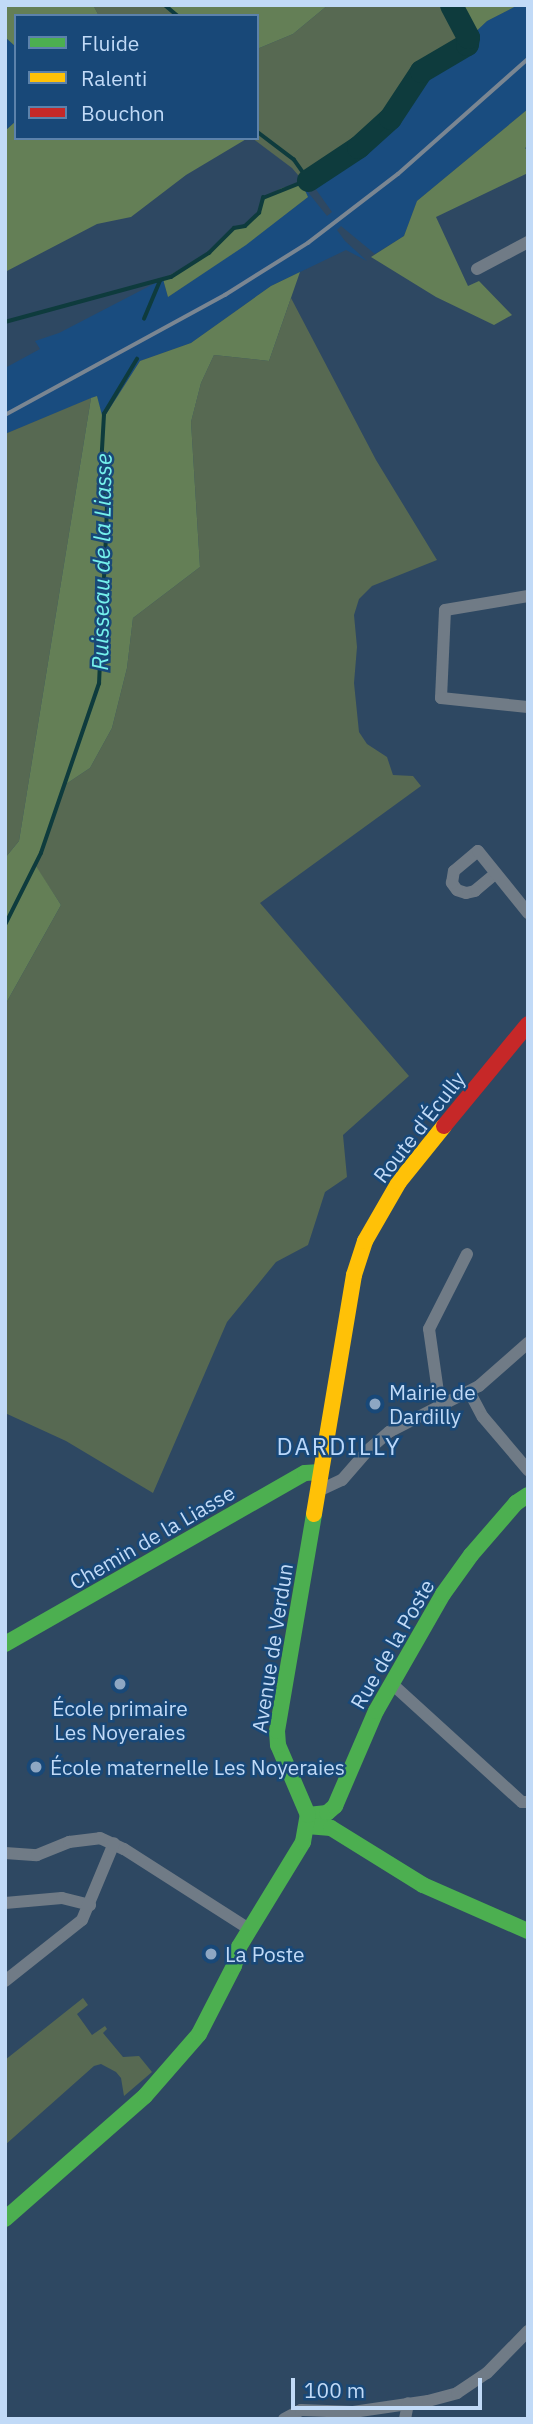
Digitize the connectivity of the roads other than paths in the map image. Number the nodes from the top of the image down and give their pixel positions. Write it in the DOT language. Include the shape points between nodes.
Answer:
graph roads {
  1 [pos="528,242"];
  2 [pos="477,269"];
  3 [pos="528,596"];
  4 [pos="528,707"];
  5 [pos="495,874"];
  6 [pos="528,913"];
  7 [pos="528,1024"];
  8 [pos="467,1254"];
  9 [pos="528,1343"];
  10 [pos="470,1392"];
  11 [pos="440,1406"];
  12 [pos="528,1470"];
  13 [pos="320,1472"];
  14 [pos="318,1490"];
  15 [pos="528,1495"];
  16 [pos="5,1644"];
  17 [pos="391,1683"];
  18 [pos="528,1802"];
  19 [pos="327,1813"];
  20 [pos="307,1821"];
  21 [pos="114,1843"];
  22 [pos="5,1853"];
  23 [pos="382,1861"];
  24 [pos="5,1903"];
  25 [pos="90,1905"];
  26 [pos="249,1928"];
  27 [pos="528,1931"];
  28 [pos="5,1981"];
  29 [pos="5,2219"];
  30 [pos="528,2331"];
  31 [pos="408,2403"];
  32 [pos="284,2419"];
  33 [pos="405,2419"];
  1 -- 2 [label="street"];
  3 -- 4 [label="street" via="445,610 441,698"];
  5 -- 6 [label="street"];
  7 -- 13 [label="street, Route d'Écully" via="375,1211 352,1286"];
  8 -- 11 [label="street" via="429,1329"];
  9 -- 10 [label="street"];
  10 -- 11 [label="street"];
  10 -- 12 [label="street" via="483,1417"];
  11 -- 14 [label="street" via="389,1432 342,1480"];
  13 -- 14 [label="street, Avenue de Verdun"];
  13 -- 16 [label="street, Chemin de la Liasse" via="305,1473"];
  14 -- 20 [label="street, Avenue de Verdun" via="277,1731"];
  15 -- 17 [label="street, Rue de la Poste" via="464,1563"];
  17 -- 18 [label="street" via="522,1802"];
  17 -- 19 [label="street, Rue de la Poste" via="335,1805"];
  19 -- 20 [label="street"];
  19 -- 23 [label="street"];
  20 -- 23 [label="street" via="331,1828"];
  20 -- 26 [label="street" via="303,1842"];
  21 -- 22 [label="street" via="94,1838 37,1855"];
  21 -- 25 [label="street"];
  21 -- 26 [label="street"];
  23 -- 27 [label="street" via="423,1885"];
  24 -- 25 [label="street" via="62,1898"];
  25 -- 28 [label="street" via="82,1920"];
  26 -- 29 [label="street" via="200,2034 145,2096"];
  30 -- 31 [label="street" via="473,2385 442,2399"];
  31 -- 32 [label="street" via="353,2412 301,2410"];
  31 -- 33 [label="street"];
}
